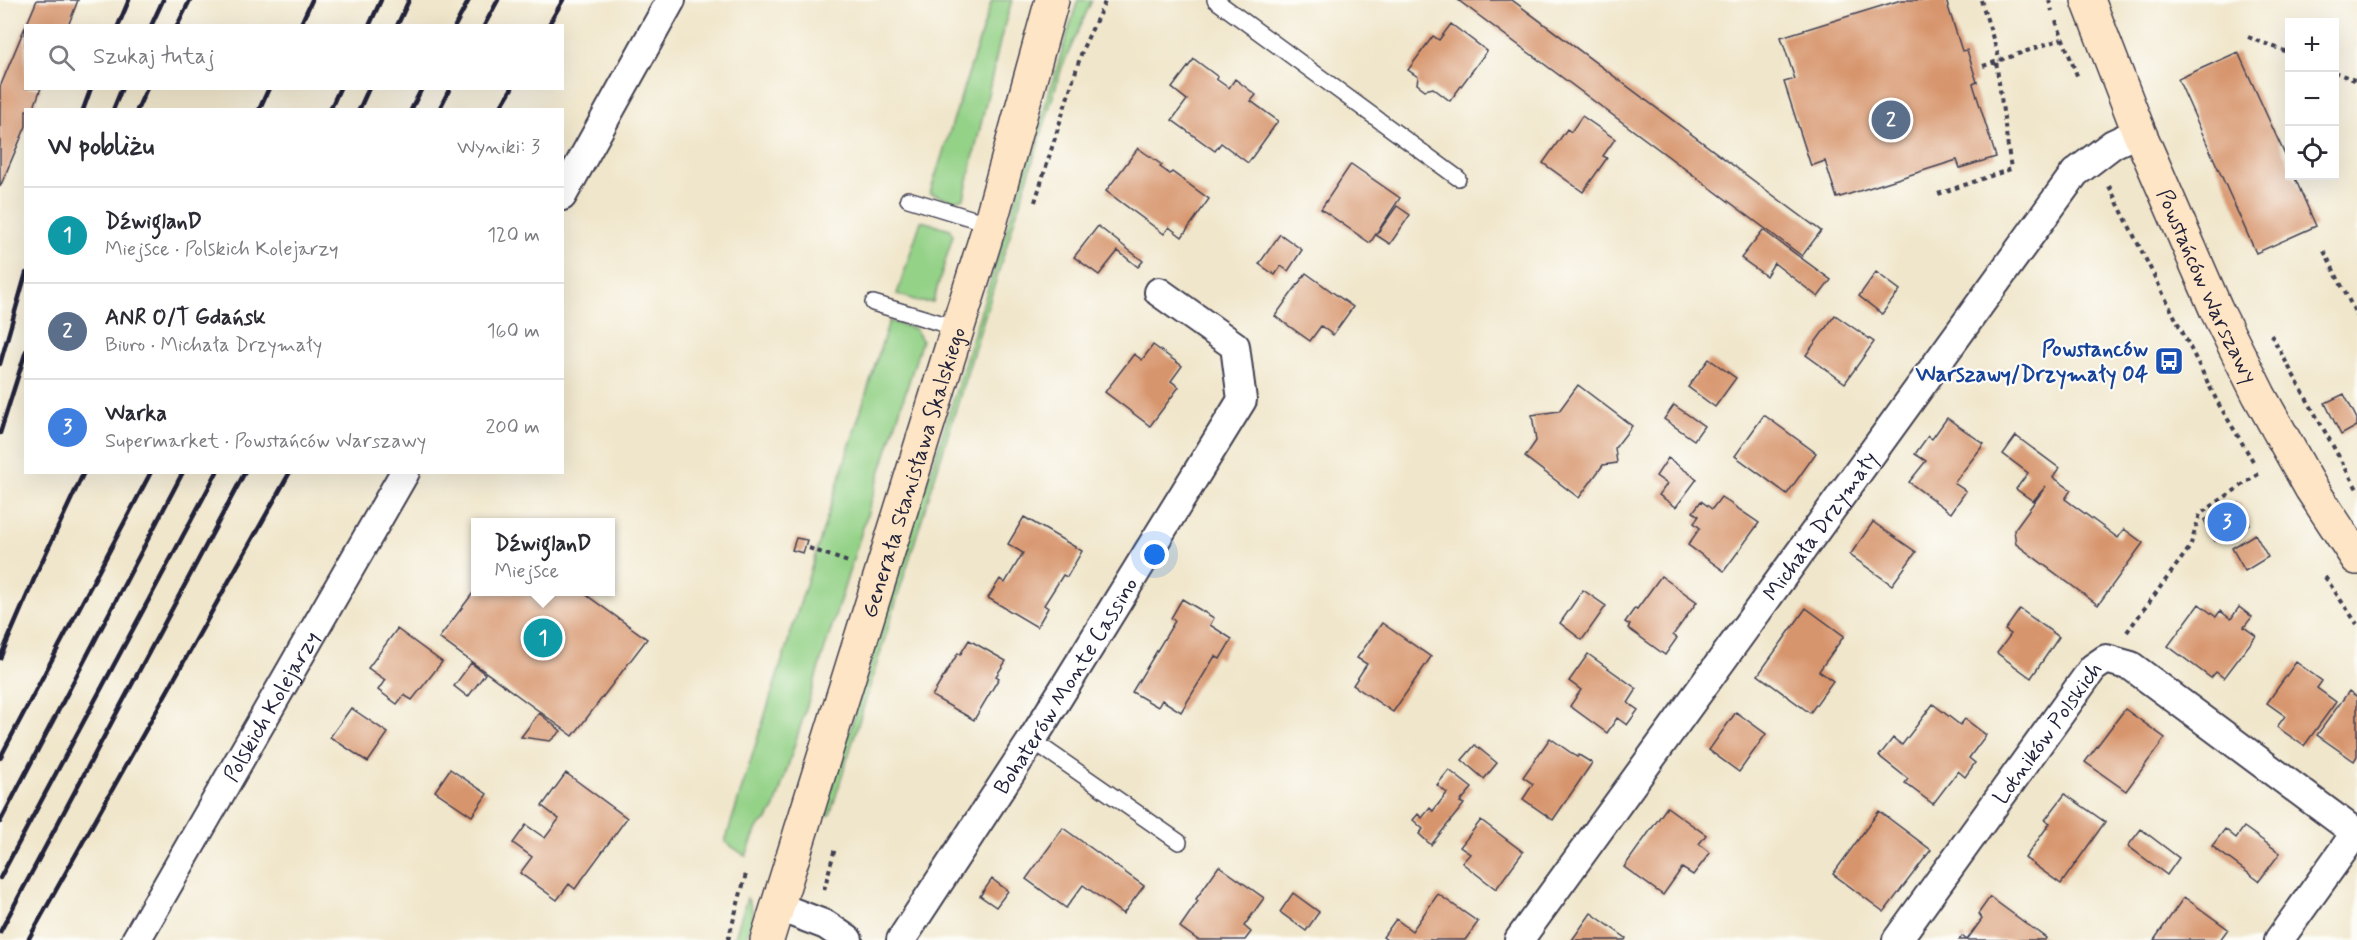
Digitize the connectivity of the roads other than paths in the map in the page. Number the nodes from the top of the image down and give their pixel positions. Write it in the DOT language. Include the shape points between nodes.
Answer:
graph roads {
  1 [pos="671,0"];
  2 [pos="1052,0"];
  3 [pos="1215,0"];
  4 [pos="2088,0"];
  5 [pos="2139,132"];
  6 [pos="1458,178"];
  7 [pos="564,192"];
  8 [pos="908,199"];
  9 [pos="990,224"];
  10 [pos="1160,292"];
  11 [pos="873,303"];
  12 [pos="957,328"];
  13 [pos="404,474"];
  14 [pos="2357,558"];
  15 [pos="1032,740"];
  16 [pos="2356,832"];
  17 [pos="1179,842"];
  18 [pos="778,906"];
  19 [pos="136,940"];
  20 [pos="767,940"];
  21 [pos="848,940"];
  22 [pos="901,940"];
  23 [pos="1519,940"];
  24 [pos="1897,940"];
  25 [pos="2279,940"];
  1 -- 7 [label="street"];
  2 -- 9 [label="street, Generała Stanisława Skalskiego"];
  3 -- 6 [label="lane"];
  4 -- 5 [label="street, Powstańców Warszawy"];
  5 -- 14 [label="street, Powstańców Warszawy" via="2254,386 2311,489"];
  5 -- 23 [label="street, Michała Drzymały" via="2113,144 2075,173"];
  8 -- 9 [label="lane"];
  9 -- 12 [label="street, Generała Stanisława Skalskiego"];
  10 -- 15 [label="street, Bohaterów Monte Cassino" via="1235,346 1242,400"];
  11 -- 12 [label="lane"];
  12 -- 18 [label="street, Generała Stanisława Skalskiego"];
  13 -- 19 [label="street, Polskich Kolejarzy"];
  15 -- 17 [label="lane"];
  15 -- 22 [label="street, Bohaterów Monte Cassino"];
  16 -- 24 [label="street, Lotników Polskich" via="2131,666 2106,659 2093,668"];
  16 -- 25 [label="street"];
  18 -- 20 [label="street, Generała Stanisława Skalskiego"];
  18 -- 21 [label="street" via="826,925"];
}
